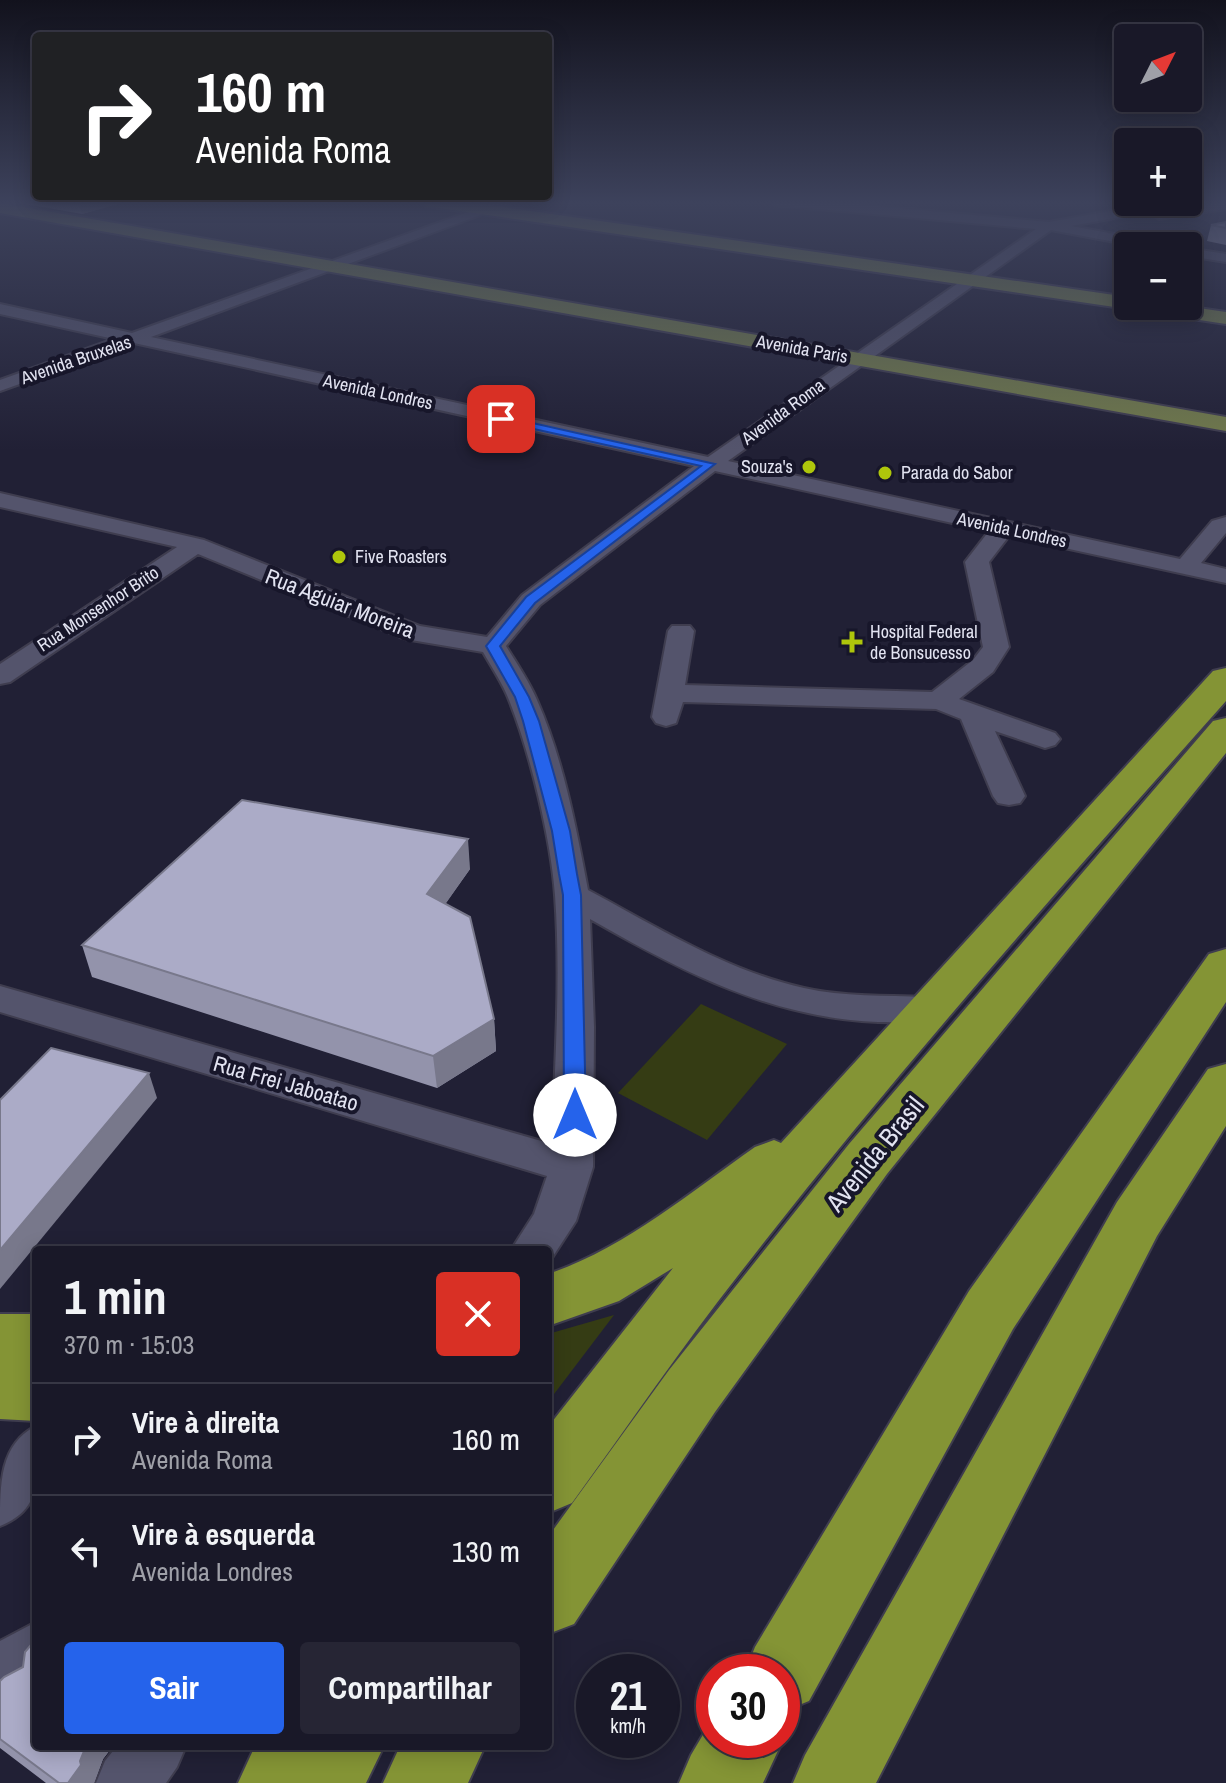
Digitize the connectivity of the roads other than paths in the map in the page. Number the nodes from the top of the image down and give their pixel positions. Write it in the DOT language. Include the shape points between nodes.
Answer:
graph roads {
  1 [pos="285,284"];
  2 [pos="437,284"];
  3 [pos="966,284"];
  4 [pos="994,284"];
  5 [pos="1114,301"];
  6 [pos="0,309"];
  7 [pos="1202,314"];
  8 [pos="1226,318"];
  9 [pos="135,339"];
  10 [pos="857,359"];
  11 [pos="0,386"];
  12 [pos="1226,424"];
  13 [pos="709,464"];
  14 [pos="0,500"];
  15 [pos="1226,524"];
  16 [pos="1003,528"];
  17 [pos="196,545"];
  18 [pos="1186,567"];
  19 [pos="1226,576"];
  20 [pos="681,631"];
  21 [pos="493,646"];
  22 [pos="0,676"];
  23 [pos="1226,679"];
  24 [pos="939,701"];
  25 [pos="972,711"];
  26 [pos="1226,729"];
  27 [pos="1045,739"];
  28 [pos="1009,796"];
  29 [pos="572,895"];
  30 [pos="1226,965"];
  31 [pos="0,999"];
  32 [pos="926,1010"];
  33 [pos="1226,1083"];
  34 [pos="833,1117"];
  35 [pos="572,1167"];
  36 [pos="537,1246"];
  37 [pos="552,1299"];
  38 [pos="0,1342"];
  39 [pos="32,1342"];
  40 [pos="0,1390"];
  41 [pos="32,1392"];
  42 [pos="32,1455"];
  43 [pos="552,1475"];
  44 [pos="0,1499"];
  45 [pos="552,1592"];
  46 [pos="32,1654"];
  47 [pos="793,1654"];
  48 [pos="0,1676"];
  49 [pos="153,1750"];
  50 [pos="297,1750"];
  51 [pos="342,1750"];
  52 [pos="444,1750"];
  53 [pos="734,1758"];
  54 [pos="127,1783"];
  55 [pos="278,1783"];
  56 [pos="316,1783"];
  57 [pos="423,1783"];
  58 [pos="719,1783"];
  59 [pos="833,1783"];
  1 -- 9 [label="street, Avenida Bruxelas"];
  2 -- 10 [label="main road, Avenida Paris"];
  3 -- 10 [label="street, Avenida Roma"];
  4 -- 5 [label="main road"];
  6 -- 9 [label="street, Avenida Londres"];
  7 -- 8 [label="main road"];
  9 -- 11 [label="street, Avenida Bruxelas"];
  9 -- 13 [label="street, Avenida Londres"];
  10 -- 12 [label="main road, Avenida Paris"];
  10 -- 13 [label="street, Avenida Roma"];
  13 -- 16 [label="street, Avenida Londres"];
  13 -- 21 [label="street, Avenida Roma" via="531,600"];
  14 -- 17 [label="street, Rua Aguiar Moreira"];
  15 -- 18 [label="street"];
  16 -- 18 [label="street, Avenida Londres"];
  16 -- 24 [label="street" via="977,562 996,647 983,666"];
  17 -- 21 [label="street, Rua Aguiar Moreira" via="414,633"];
  17 -- 22 [label="street, Rua Monsenhor Brito"];
  18 -- 19 [label="street, Avenida Londres"];
  20 -- 24 [label="street" via="668,705"];
  21 -- 29 [label="street" via="531,721"];
  23 -- 32 [label="highway"];
  24 -- 25 [label="street"];
  25 -- 27 [label="street"];
  25 -- 28 [label="street"];
  26 -- 45 [label="highway, Avenida Brasil" via="868,1159 692,1391"];
  29 -- 32 [label="street" via="694,959 772,992 821,1004"];
  29 -- 35 [label="street"];
  30 -- 47 [label="highway" via="991,1310"];
  31 -- 35 [label="street, Rua Frei Jaboatao"];
  32 -- 34 [label="highway"];
  33 -- 59 [label="highway" via="1137,1219"];
  34 -- 37 [label="highway" via="636,1263"];
  34 -- 43 [label="highway"];
  35 -- 36 [label="street" via="554,1221"];
  38 -- 39 [label="highway"];
  40 -- 41 [label="highway"];
  42 -- 44 [label="street"];
  46 -- 48 [label="street"];
  49 -- 54 [label="street"];
  50 -- 55 [label="highway"];
  51 -- 56 [label="highway"];
  52 -- 57 [label="highway"];
  53 -- 58 [label="highway"];
}
